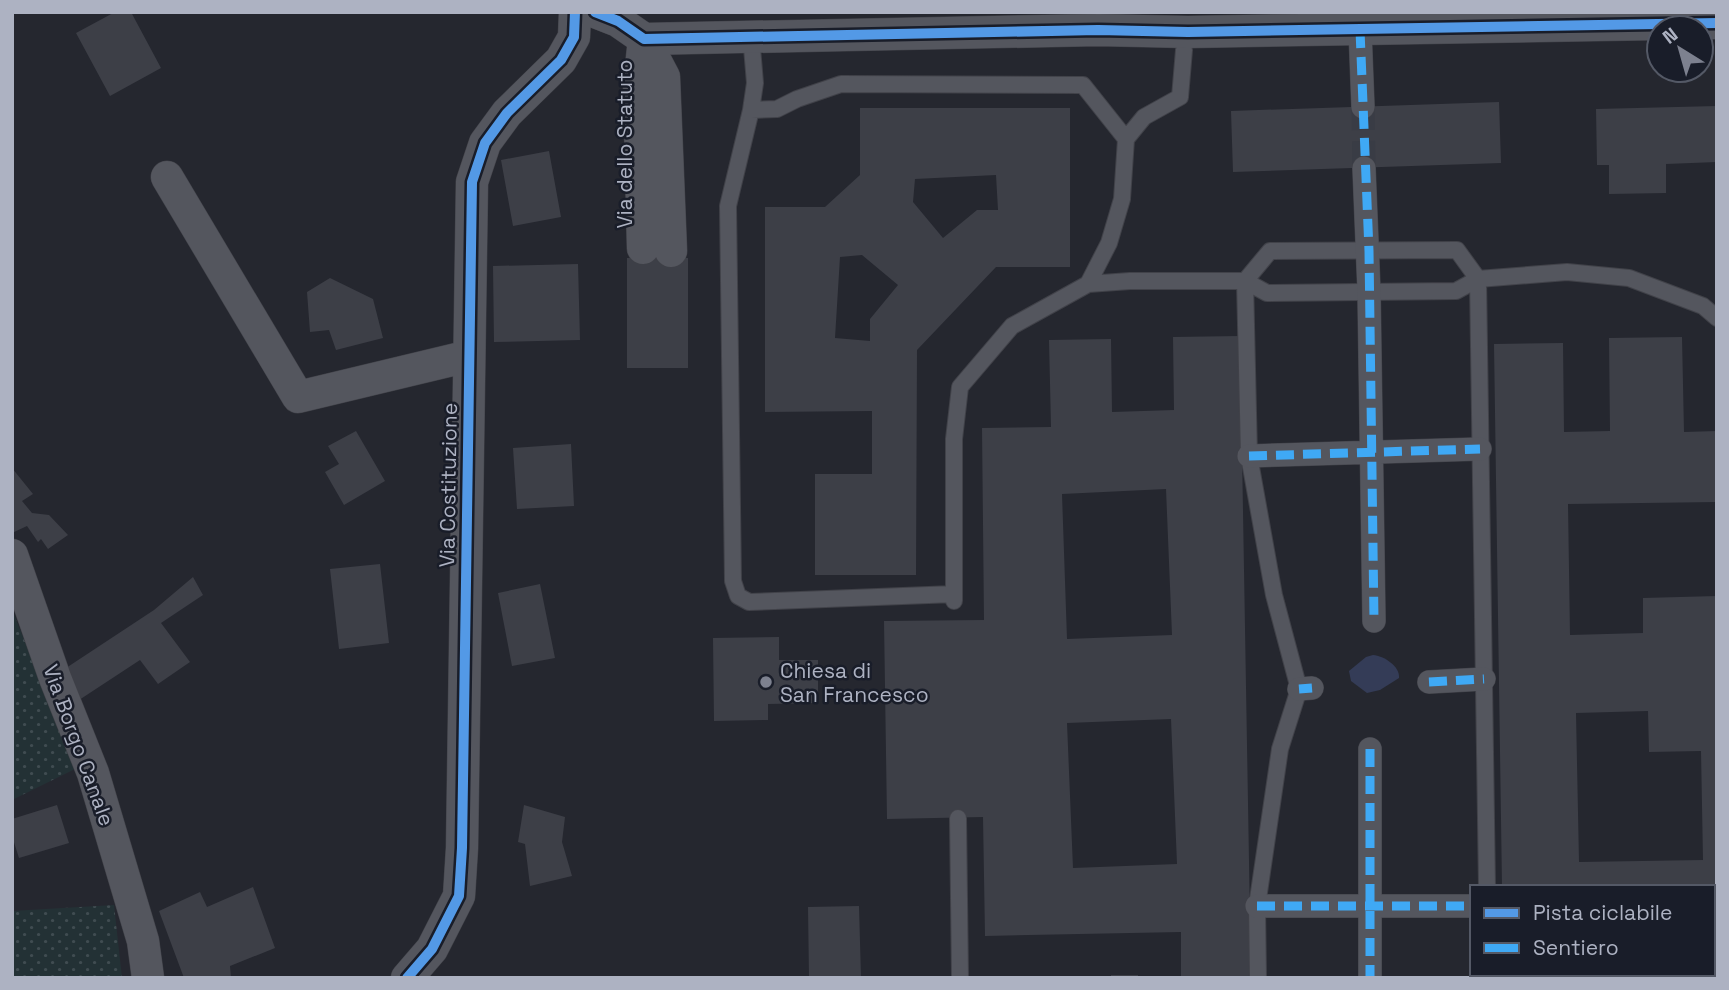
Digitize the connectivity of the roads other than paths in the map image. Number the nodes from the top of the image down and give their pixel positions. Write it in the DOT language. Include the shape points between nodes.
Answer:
graph roads {
  1 [pos="575,12"];
  2 [pos="595,12"];
  3 [pos="1623,18"];
  4 [pos="1098,21"];
  5 [pos="1717,23"];
  6 [pos="1360,30"];
  7 [pos="751,36"];
  8 [pos="645,39"];
  9 [pos="1186,41"];
  10 [pos="1363,107"];
  11 [pos="751,110"];
  12 [pos="1126,139"];
  13 [pos="1364,168"];
  14 [pos="167,177"];
  15 [pos="657,250"];
  16 [pos="1368,251"];
  17 [pos="1478,279"];
  18 [pos="1245,281"];
  19 [pos="1088,284"];
  20 [pos="1369,291"];
  21 [pos="1717,318"];
  22 [pos="468,356"];
  23 [pos="1480,449"];
  24 [pos="1373,453"];
  25 [pos="1249,456"];
  26 [pos="12,555"];
  27 [pos="1374,621"];
  28 [pos="1484,679"];
  29 [pos="1429,682"];
  30 [pos="1370,749"];
  31 [pos="957,818"];
  32 [pos="1487,885"];
  33 [pos="1257,906"];
  34 [pos="1470,906"];
  35 [pos="1370,907"];
  36 [pos="148,978"];
  37 [pos="407,978"];
  38 [pos="960,978"];
  39 [pos="1258,978"];
  40 [pos="1370,978"];
  1 -- 22 [label="street, Via Costituzione" via="574,37 561,60 507,113 485,143 472,182"];
  2 -- 8 [label="street, Via dello Statuto"];
  3 -- 5 [label="street, Via dello Statuto"];
  3 -- 6 [label="street, Via dello Statuto" via="1569,25"];
  4 -- 7 [label="street, Via dello Statuto"];
  4 -- 9 [label="street, Via dello Statuto"];
  6 -- 9 [label="street, Via dello Statuto"];
  6 -- 10 [label="street"];
  7 -- 8 [label="street, Via dello Statuto"];
  7 -- 11 [label="lane" via="755,83"];
  8 -- 15 [label="street, Via dello Statuto" via="639,85"];
  9 -- 12 [label="lane" via="1180,97 1144,117"];
  11 -- 12 [label="lane" via="776,109 841,84 1083,85"];
  11 -- 19 [label="lane" via="728,206 733,582 738,596 749,602 954,597 954,439 960,387 1012,326"];
  12 -- 19 [label="lane" via="1122,200 1109,243"];
  13 -- 16 [label="street"];
  14 -- 22 [label="street" via="298,397"];
  16 -- 17 [label="lane" via="1457,250"];
  16 -- 18 [label="lane" via="1270,251"];
  16 -- 20 [label="street"];
  17 -- 20 [label="lane" via="1456,291"];
  17 -- 21 [label="lane" via="1566,272 1629,278 1703,306"];
  17 -- 23 [label="lane"];
  18 -- 19 [label="lane"];
  18 -- 20 [label="lane" via="1267,293"];
  18 -- 25 [label="lane"];
  20 -- 24 [label="street"];
  22 -- 37 [label="street, Via Costituzione" via="459,896 432,949"];
  23 -- 24 [label="street"];
  23 -- 28 [label="lane"];
  24 -- 25 [label="street"];
  24 -- 27 [label="street"];
  25 -- 33 [label="lane" via="1274,595 1306,689 1280,750"];
  26 -- 36 [label="street, Via Borgo Canale" via="93,773 143,941"];
  28 -- 29 [label="street"];
  28 -- 32 [label="lane"];
  30 -- 35 [label="street"];
  31 -- 38 [label="lane"];
  33 -- 35 [label="street"];
  33 -- 39 [label="lane"];
  34 -- 35 [label="street"];
  35 -- 40 [label="street"];
}
